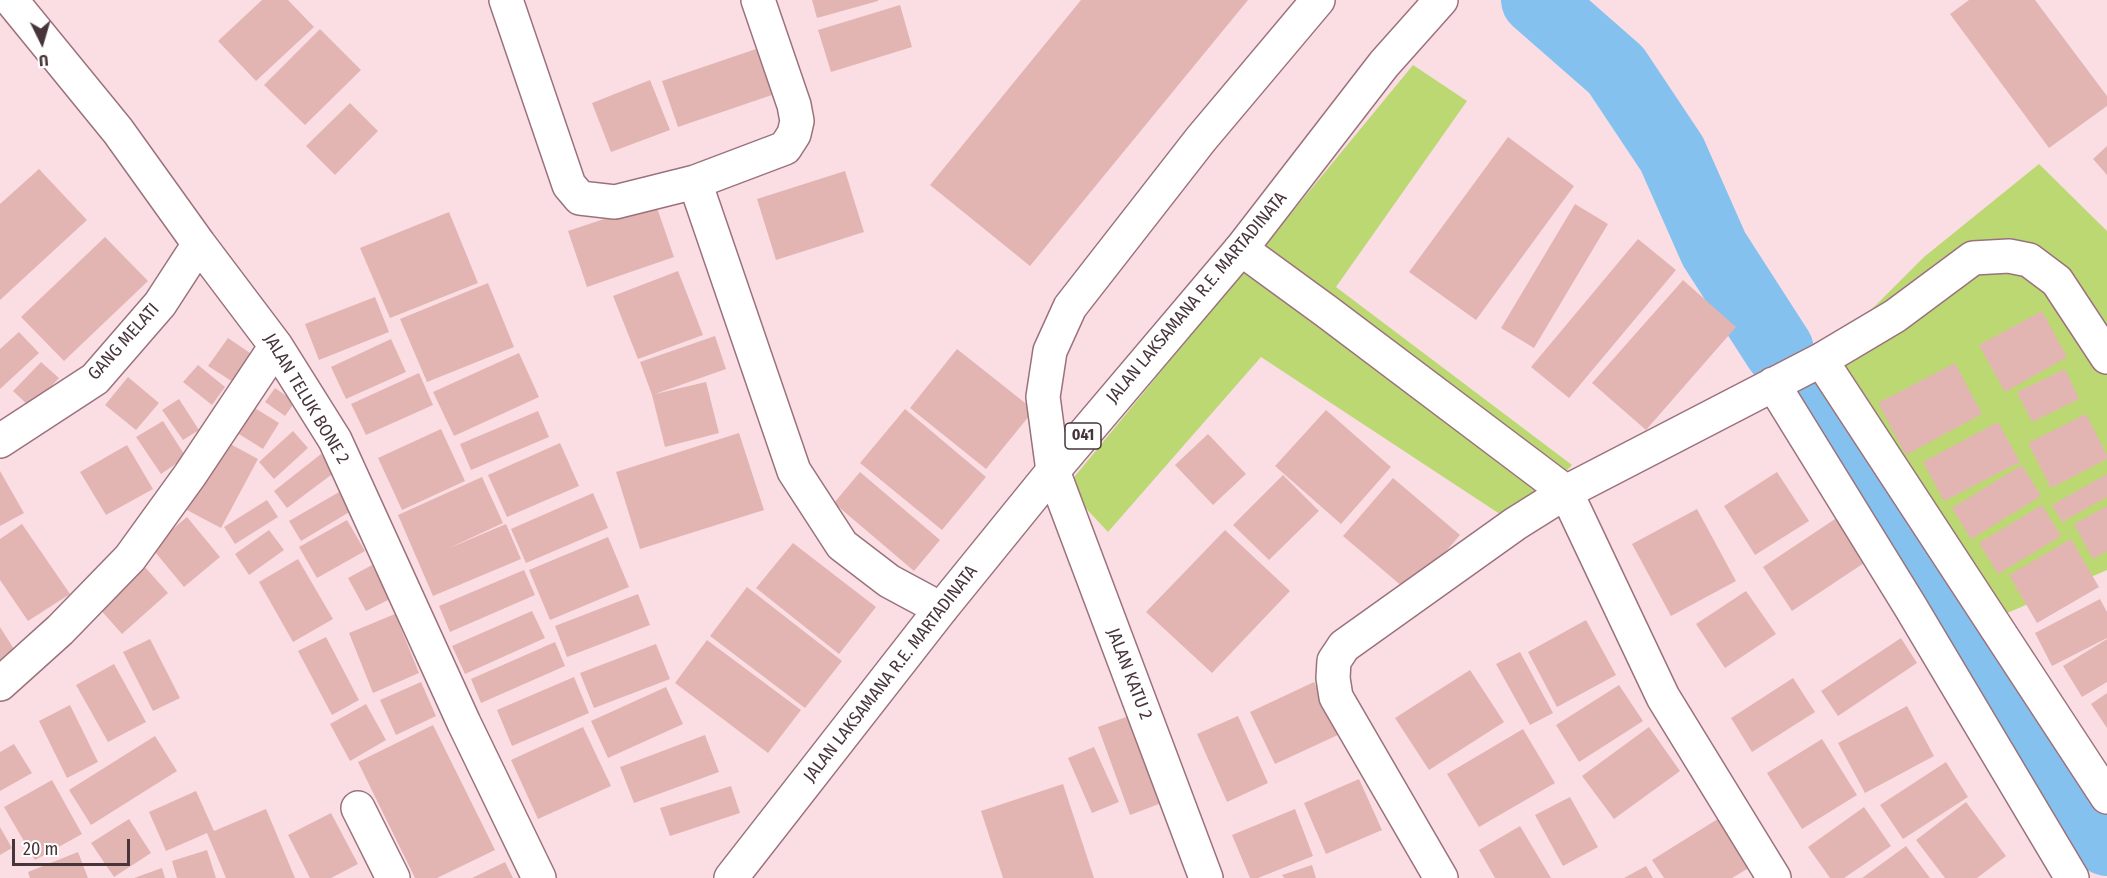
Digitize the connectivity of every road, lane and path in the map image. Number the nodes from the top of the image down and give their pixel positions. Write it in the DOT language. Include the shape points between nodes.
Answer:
graph roads {
  1 [pos="11,0"];
  2 [pos="507,0"];
  3 [pos="758,0"];
  4 [pos="1318,0"];
  5 [pos="1441,0"];
  6 [pos="695,182"];
  7 [pos="199,244"];
  8 [pos="1241,249"];
  9 [pos="276,346"];
  10 [pos="2107,357"];
  11 [pos="1821,360"];
  12 [pos="1773,384"];
  13 [pos="0,441"];
  14 [pos="1053,471"];
  15 [pos="1566,492"];
  16 [pos="941,609"];
  17 [pos="0,684"];
  18 [pos="2107,797"];
  19 [pos="358,808"];
  20 [pos="393,878"];
  21 [pos="539,878"];
  22 [pos="731,878"];
  23 [pos="1206,878"];
  24 [pos="1441,878"];
  25 [pos="1774,878"];
  26 [pos="2072,878"];
  1 -- 7 [label="street, JALAN TELUK BONE 2" via="118,131"];
  2 -- 6 [label="street" via="569,185 580,198 615,202"];
  3 -- 6 [label="street" via="794,105 794,135 785,148"];
  4 -- 14 [label="street, JALAN KATU 2" via="1201,140 1070,307 1050,351 1043,397"];
  5 -- 8 [label="street, JALAN LAKSAMANA R.E. MARTADINATA / 041" via="1384,64"];
  6 -- 16 [label="street" via="794,471 842,545 889,581"];
  7 -- 9 [label="street, JALAN TELUK BONE 2"];
  7 -- 13 [label="street, GANG MELATI" via="160,304 95,379"];
  8 -- 14 [label="street, JALAN LAKSAMANA R.E. MARTADINATA / 041"];
  8 -- 15 [label="street"];
  9 -- 17 [label="street" via="130,558"];
  9 -- 21 [label="street, JALAN TELUK BONE 2" via="335,440"];
  10 -- 11 [label="street" via="2057,281 2029,260 2009,256 1973,258 1895,316"];
  11 -- 12 [label="street"];
  11 -- 18 [label="street"];
  12 -- 15 [label="street"];
  12 -- 26 [label="street"];
  14 -- 16 [label="street, JALAN LAKSAMANA R.E. MARTADINATA / 041"];
  14 -- 23 [label="street, JALAN KATU 2"];
  15 -- 24 [label="street" via="1344,646 1334,661 1336,697"];
  15 -- 25 [label="street" via="1663,697"];
  16 -- 22 [label="street, JALAN LAKSAMANA R.E. MARTADINATA / 041"];
  19 -- 20 [label="street"];
}
